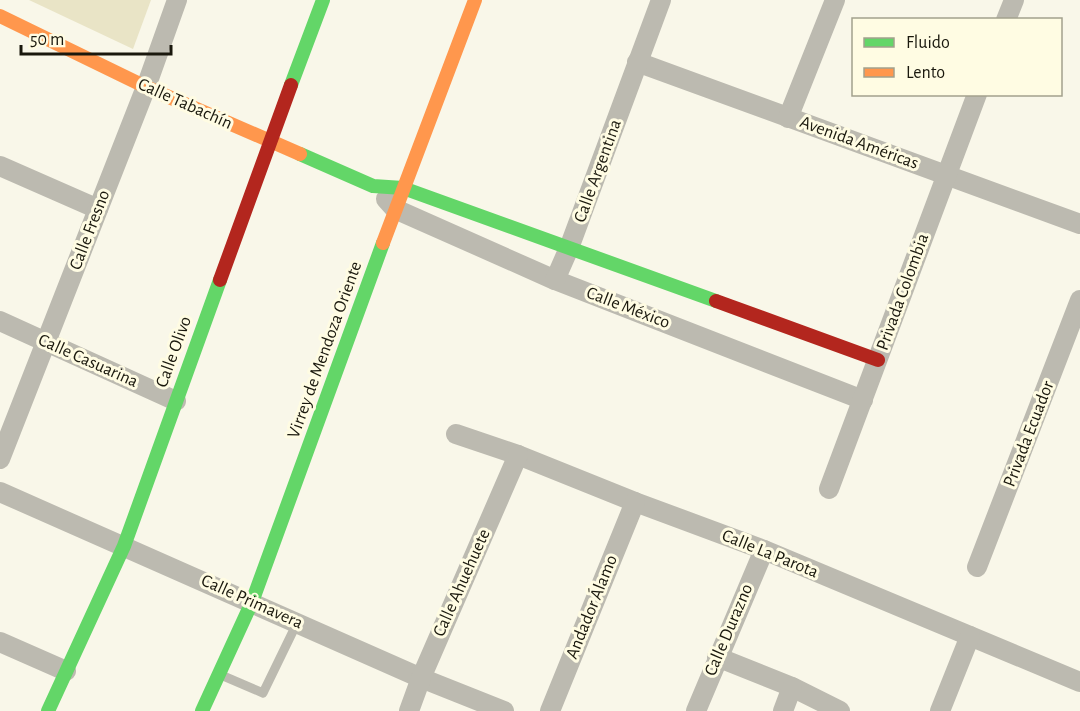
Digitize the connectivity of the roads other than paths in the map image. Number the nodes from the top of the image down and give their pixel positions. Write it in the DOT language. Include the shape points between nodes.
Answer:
graph roads {
  1 [pos="177,0"];
  2 [pos="323,0"];
  3 [pos="475,0"];
  4 [pos="660,0"];
  5 [pos="835,0"];
  6 [pos="1014,0"];
  7 [pos="0,16"];
  8 [pos="1007,18"];
  9 [pos="638,62"];
  10 [pos="146,87"];
  11 [pos="976,96"];
  12 [pos="788,118"];
  13 [pos="270,141"];
  14 [pos="0,166"];
  15 [pos="946,174"];
  16 [pos="373,186"];
  17 [pos="403,188"];
  18 [pos="98,209"];
  19 [pos="395,209"];
  20 [pos="1080,224"];
  21 [pos="569,248"];
  22 [pos="555,279"];
  23 [pos="1080,300"];
  24 [pos="0,321"];
  25 [pos="46,342"];
  26 [pos="879,360"];
  27 [pos="176,400"];
  28 [pos="864,400"];
  29 [pos="456,434"];
  30 [pos="518,455"];
  31 [pos="0,459"];
  32 [pos="829,489"];
  33 [pos="0,492"];
  34 [pos="635,502"];
  35 [pos="124,546"];
  36 [pos="764,550"];
  37 [pos="977,567"];
  38 [pos="252,602"];
  39 [pos="297,623"];
  40 [pos="970,636"];
  41 [pos="0,642"];
  42 [pos="717,657"];
  43 [pos="66,671"];
  44 [pos="219,675"];
  45 [pos="421,678"];
  46 [pos="1080,682"];
  47 [pos="792,687"];
  48 [pos="48,711"];
  49 [pos="202,711"];
  50 [pos="409,711"];
  51 [pos="504,711"];
  52 [pos="550,711"];
  53 [pos="696,711"];
  54 [pos="783,711"];
  55 [pos="840,711"];
  56 [pos="940,711"];
  1 -- 10 [label="street, Calle Fresno"];
  2 -- 13 [label="street, Calle Olivo"];
  3 -- 17 [label="street, Virrey de Mendoza Oriente"];
  4 -- 9 [label="street, Calle Argentina"];
  5 -- 12 [label="street"];
  6 -- 8 [label="street"];
  7 -- 10 [label="street, Calle Tabachín"];
  9 -- 12 [label="street, Avenida Américas"];
  9 -- 21 [label="street, Calle Argentina"];
  10 -- 13 [label="street, Calle Tabachín"];
  10 -- 18 [label="street, Calle Fresno"];
  11 -- 15 [label="street, Privada Colombia"];
  12 -- 15 [label="street, Avenida Américas"];
  13 -- 16 [label="street, Calle Tabachín"];
  13 -- 27 [label="street, Calle Olivo"];
  14 -- 18 [label="street"];
  15 -- 20 [label="street, Avenida Américas"];
  15 -- 26 [label="street, Privada Colombia"];
  16 -- 17 [label="street, Calle Tabachín"];
  16 -- 19 [label="street, Calle Tabachín"];
  17 -- 19 [label="street, Virrey de Mendoza Oriente"];
  17 -- 21 [label="street, Calle México"];
  18 -- 25 [label="street, Calle Fresno"];
  19 -- 22 [label="street, Calle México"];
  19 -- 38 [label="street, Virrey de Mendoza Oriente"];
  21 -- 22 [label="street, Calle Argentina"];
  21 -- 26 [label="street, Calle México"];
  22 -- 28 [label="street, Calle México"];
  23 -- 37 [label="street, Privada Ecuador"];
  24 -- 25 [label="street, Calle Casuarina"];
  25 -- 27 [label="street, Calle Casuarina"];
  25 -- 31 [label="street, Calle Fresno"];
  26 -- 28 [label="street, Privada Colombia"];
  27 -- 35 [label="street, Calle Olivo"];
  28 -- 32 [label="street, Privada Colombia"];
  29 -- 30 [label="street, Calle La Parota"];
  30 -- 34 [label="street, Calle La Parota"];
  30 -- 45 [label="street, Calle Ahuehuete"];
  33 -- 35 [label="street, Calle Primavera"];
  34 -- 36 [label="street, Calle La Parota"];
  34 -- 52 [label="street, Andador Álamo"];
  35 -- 38 [label="street, Calle Primavera"];
  35 -- 43 [label="street, Calle Olivo"];
  36 -- 40 [label="street, Calle La Parota"];
  36 -- 42 [label="street, Calle Durazno"];
  38 -- 39 [label="street, Calle Primavera"];
  38 -- 44 [label="street, Virrey de Mendoza Oriente"];
  39 -- 44 [label="lane" via="263,693"];
  39 -- 45 [label="street, Calle Primavera"];
  40 -- 46 [label="street, Calle La Parota"];
  40 -- 56 [label="street"];
  41 -- 43 [label="street"];
  42 -- 47 [label="street"];
  42 -- 53 [label="street, Calle Durazno"];
  43 -- 48 [label="street, Calle Olivo"];
  44 -- 49 [label="street, Virrey de Mendoza Oriente"];
  45 -- 50 [label="street, Calle Ahuehuete"];
  45 -- 51 [label="street, Calle Primavera"];
  47 -- 54 [label="street"];
  47 -- 55 [label="street"];
}
